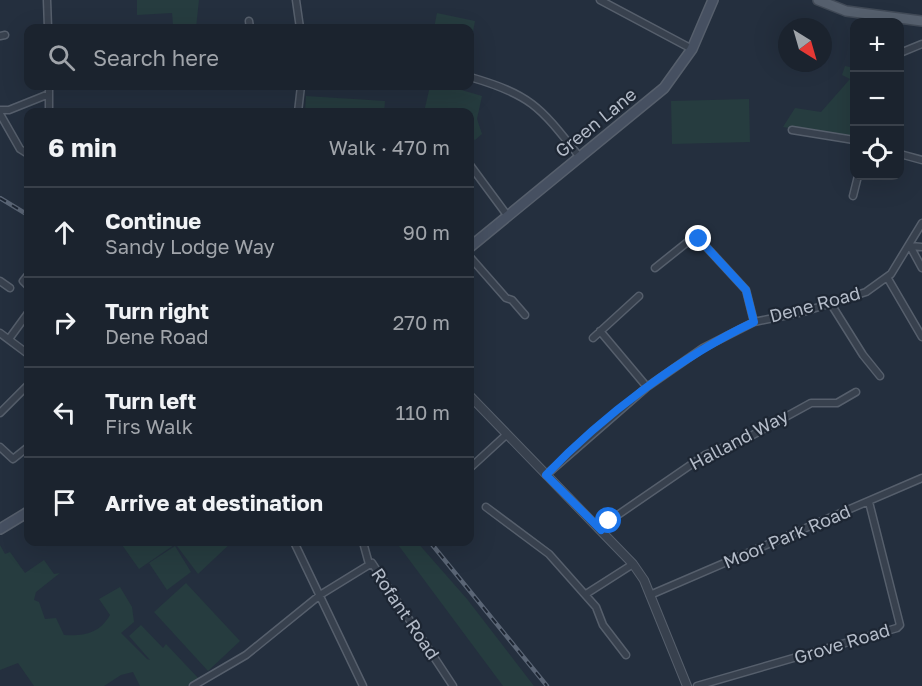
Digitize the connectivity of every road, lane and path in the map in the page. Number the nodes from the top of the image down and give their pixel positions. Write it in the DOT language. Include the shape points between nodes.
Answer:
graph roads {
  1 [pos="47,0"];
  2 [pos="296,0"];
  3 [pos="600,0"];
  4 [pos="713,0"];
  5 [pos="818,0"];
  6 [pos="48,24"];
  7 [pos="299,24"];
  8 [pos="921,24"];
  9 [pos="922,44"];
  10 [pos="692,50"];
  11 [pos="904,51"];
  12 [pos="474,78"];
  13 [pos="49,90"];
  14 [pos="301,90"];
  15 [pos="49,94"];
  16 [pos="49,108"];
  17 [pos="298,108"];
  18 [pos="0,112"];
  19 [pos="792,130"];
  20 [pos="850,139"];
  21 [pos="24,152"];
  22 [pos="904,154"];
  23 [pos="579,156"];
  24 [pos="922,160"];
  25 [pos="474,170"];
  26 [pos="857,180"];
  27 [pos="853,196"];
  28 [pos="507,214"];
  29 [pos="922,223"];
  30 [pos="474,243"];
  31 [pos="910,246"];
  32 [pos="922,247"];
  33 [pos="474,262"];
  34 [pos="655,268"];
  35 [pos="922,268"];
  36 [pos="887,277"];
  37 [pos="0,281"];
  38 [pos="10,288"];
  39 [pos="639,297"];
  40 [pos="831,304"];
  41 [pos="525,315"];
  42 [pos="24,318"];
  43 [pos="754,322"];
  44 [pos="600,331"];
  45 [pos="0,333"];
  46 [pos="922,337"];
  47 [pos="593,338"];
  48 [pos="9,339"];
  49 [pos="24,351"];
  50 [pos="880,376"];
  51 [pos="647,387"];
  52 [pos="24,389"];
  53 [pos="856,392"];
  54 [pos="474,400"];
  55 [pos="0,413"];
  56 [pos="506,435"];
  57 [pos="0,447"];
  58 [pos="24,450"];
  59 [pos="474,464"];
  60 [pos="546,475"];
  61 [pos="922,478"];
  62 [pos="869,502"];
  63 [pos="486,507"];
  64 [pos="24,514"];
  65 [pos="0,529"];
  66 [pos="601,530"];
  67 [pos="296,546"];
  68 [pos="364,546"];
  69 [pos="369,564"];
  70 [pos="633,564"];
  71 [pos="586,594"];
  72 [pos="320,595"];
  73 [pos="650,595"];
  74 [pos="626,655"];
  75 [pos="193,686"];
  76 [pos="363,686"];
  77 [pos="453,686"];
  78 [pos="687,686"];
  79 [pos="697,686"];
  1 -- 6 [label="street"];
  2 -- 7 [label="street"];
  3 -- 10 [label="street"];
  4 -- 10 [label="main road, Green Lane"];
  5 -- 8 [label="main road" via="846,11"];
  9 -- 11 [label="street"];
  10 -- 23 [label="main road, Green Lane" via="664,88"];
  12 -- 23 [label="street" via="506,87 539,107"];
  13 -- 15 [label="street"];
  14 -- 17 [label="street"];
  15 -- 16 [label="street"];
  15 -- 18 [label="street"];
  18 -- 21 [label="street"];
  19 -- 20 [label="street"];
  22 -- 24 [label="street"];
  23 -- 28 [label="main road, Green Lane"];
  25 -- 28 [label="street"];
  26 -- 27 [label="street"];
  28 -- 30 [label="main road, Green Lane"];
  29 -- 31 [label="street, Dene Road"];
  31 -- 32 [label="street"];
  31 -- 35 [label="street"];
  31 -- 36 [label="street, Dene Road"];
  33 -- 41 [label="street"];
  34 -- 43 [label="street" via="690,240 699,239 746,290"];
  36 -- 40 [label="street, Dene Road" via="866,292"];
  36 -- 46 [label="street"];
  37 -- 38 [label="street"];
  39 -- 44 [label="street"];
  40 -- 43 [label="street, Dene Road"];
  40 -- 50 [label="street"];
  42 -- 48 [label="street"];
  43 -- 51 [label="street, Dene Road" via="703,348"];
  44 -- 47 [label="street"];
  44 -- 51 [label="street"];
  45 -- 48 [label="street"];
  48 -- 49 [label="street"];
  51 -- 60 [label="street, Dene Road"];
  52 -- 55 [label="street"];
  53 -- 66 [label="street, Halland Way" via="837,403 811,403 749,437 705,455"];
  54 -- 56 [label="street"];
  56 -- 59 [label="street"];
  56 -- 60 [label="street"];
  57 -- 58 [label="street" via="13,459"];
  60 -- 66 [label="street"];
  61 -- 62 [label="street, Moor Park Road"];
  62 -- 73 [label="street, Moor Park Road"];
  62 -- 79 [label="street, Grove Road" via="899,622 897,628"];
  63 -- 71 [label="street" via="522,537 542,547"];
  64 -- 65 [label="main road"];
  66 -- 70 [label="street"];
  67 -- 72 [label="street"];
  68 -- 69 [label="street"];
  69 -- 72 [label="street, Rofant Road"];
  69 -- 77 [label="street, Rofant Road" via="376,565"];
  70 -- 71 [label="street"];
  70 -- 73 [label="street"];
  71 -- 74 [label="street"];
  72 -- 75 [label="street, Rofant Road" via="246,655"];
  72 -- 76 [label="street"];
  73 -- 78 [label="street"];
}
